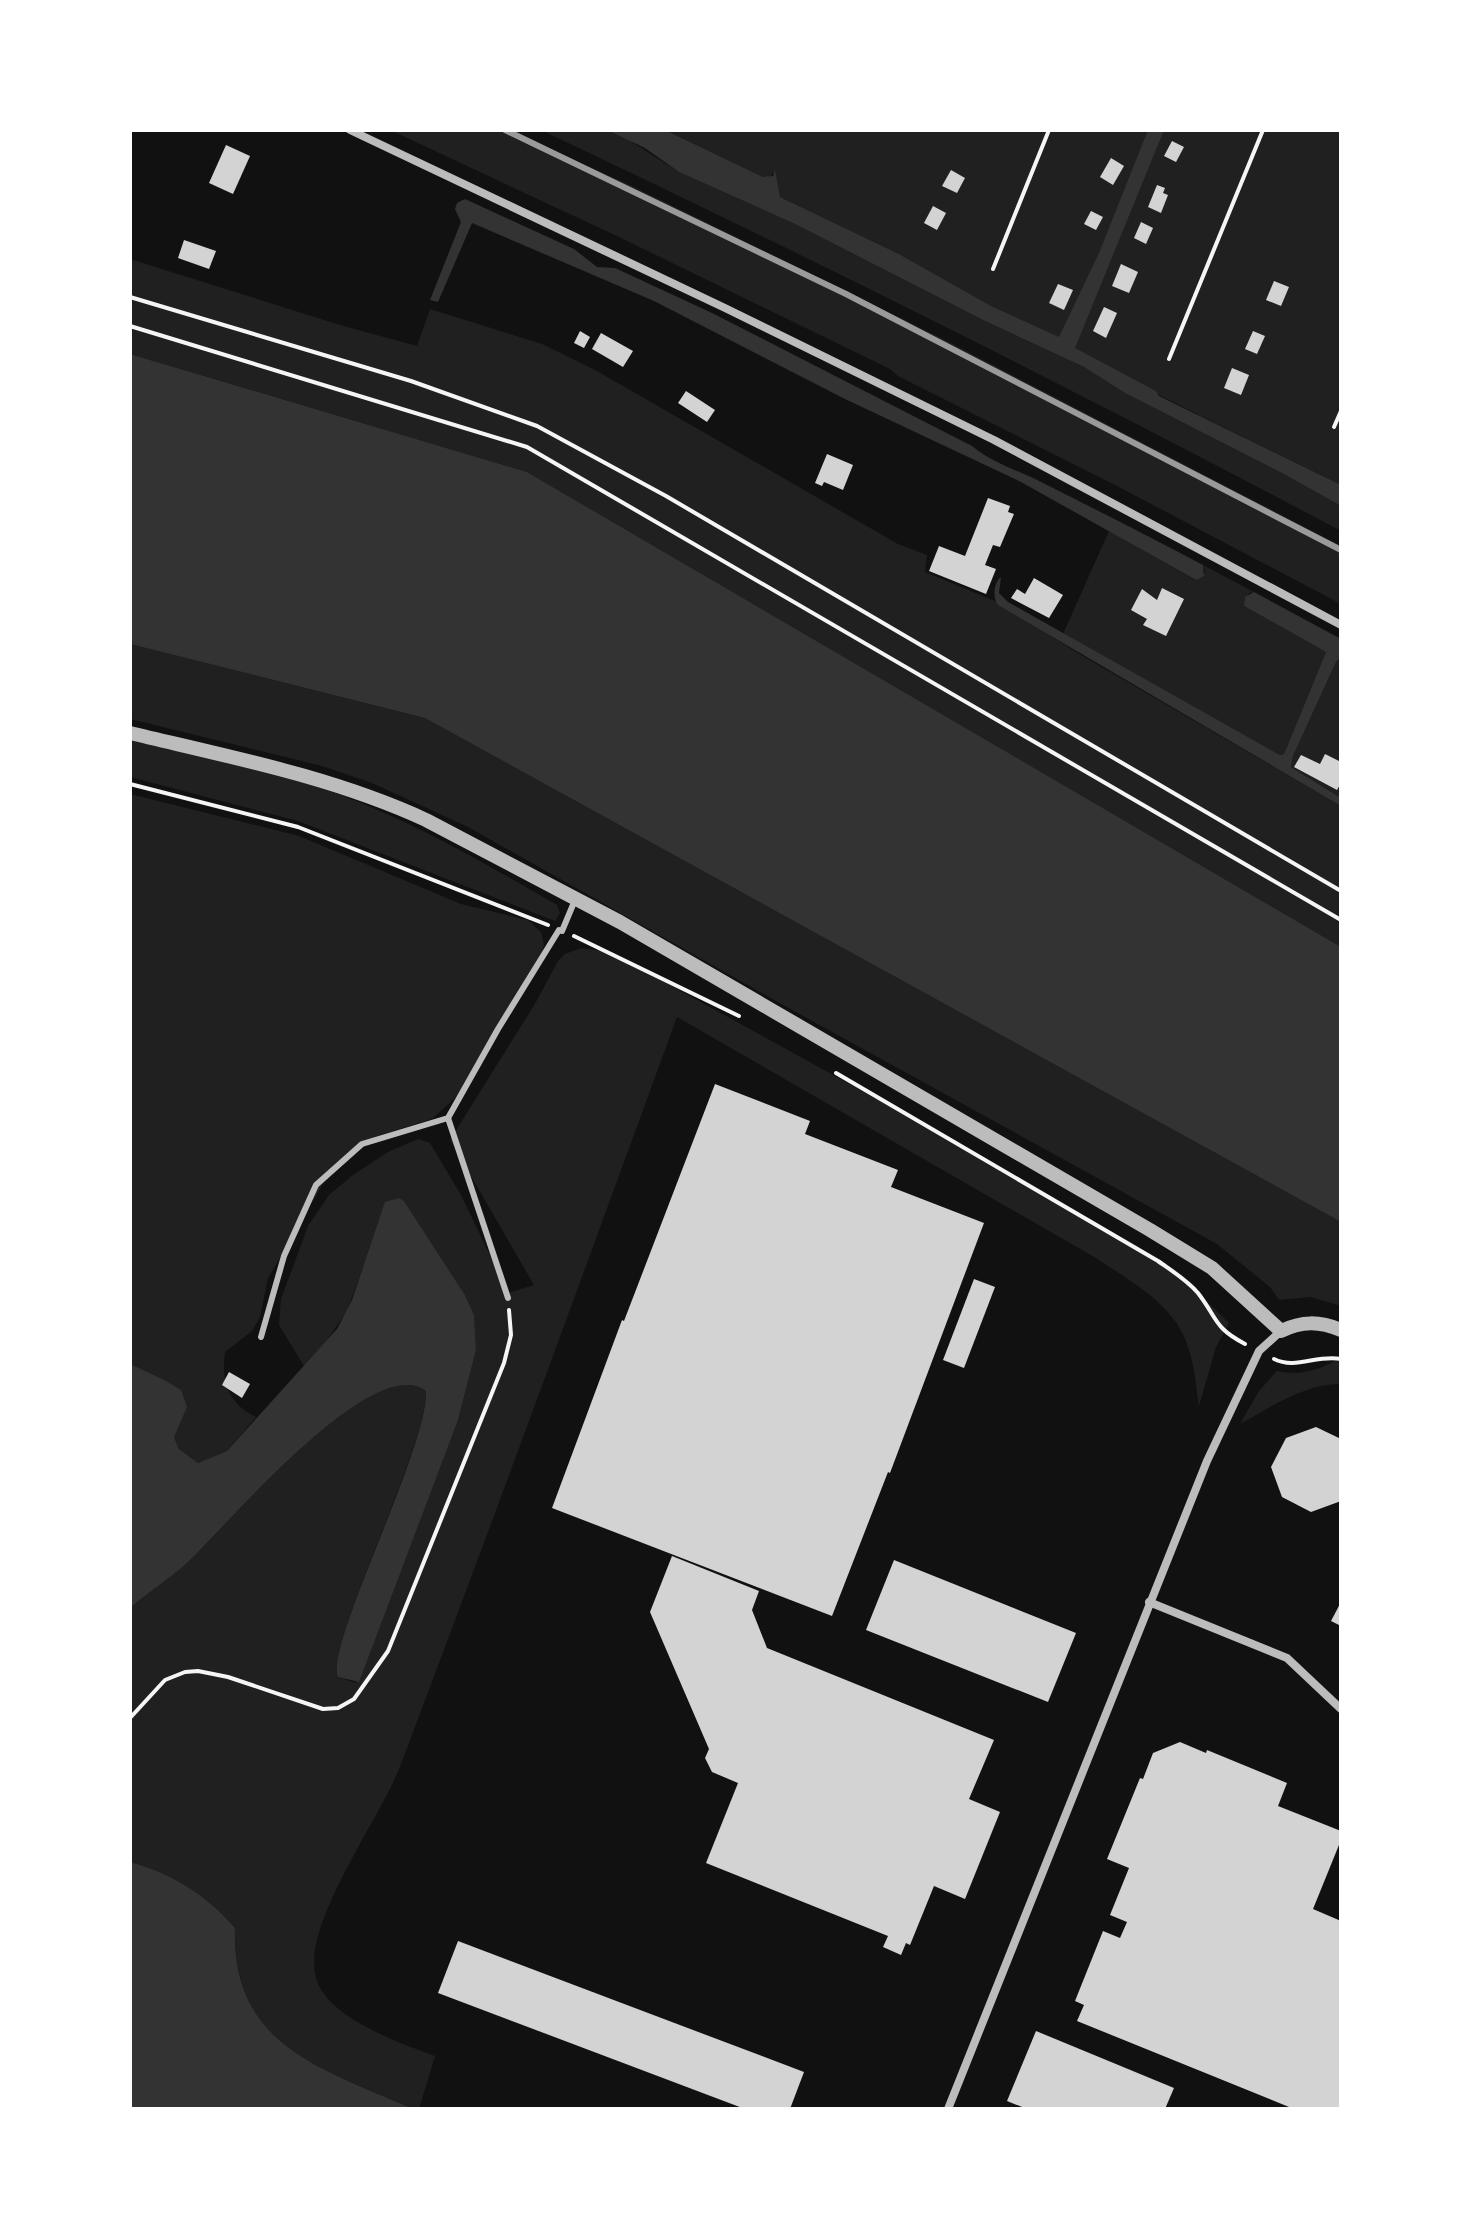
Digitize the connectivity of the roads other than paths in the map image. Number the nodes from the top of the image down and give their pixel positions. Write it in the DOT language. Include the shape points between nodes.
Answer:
graph roads {
  1 [pos="350,130"];
  2 [pos="1341,625"];
  3 [pos="130,733"];
  4 [pos="576,898"];
  5 [pos="448,1118"];
  6 [pos="508,1298"];
  7 [pos="1341,1330"];
  8 [pos="1281,1331"];
  9 [pos="261,1337"];
  10 [pos="1149,1602"];
  11 [pos="1341,1709"];
  12 [pos="948,2109"];
  1 -- 2 [label="street" via="994,440"];
  3 -- 4 [label="street" via="319,779 400,808"];
  4 -- 5 [label="lane" via="562,931"];
  4 -- 8 [label="street" via="1212,1268"];
  5 -- 6 [label="lane"];
  5 -- 9 [label="lane" via="362,1144 316,1185 284,1256"];
  7 -- 8 [label="street" via="1316,1322"];
  8 -- 10 [label="street" via="1259,1351"];
  10 -- 11 [label="street" via="1287,1658"];
  10 -- 12 [label="street"];
}
